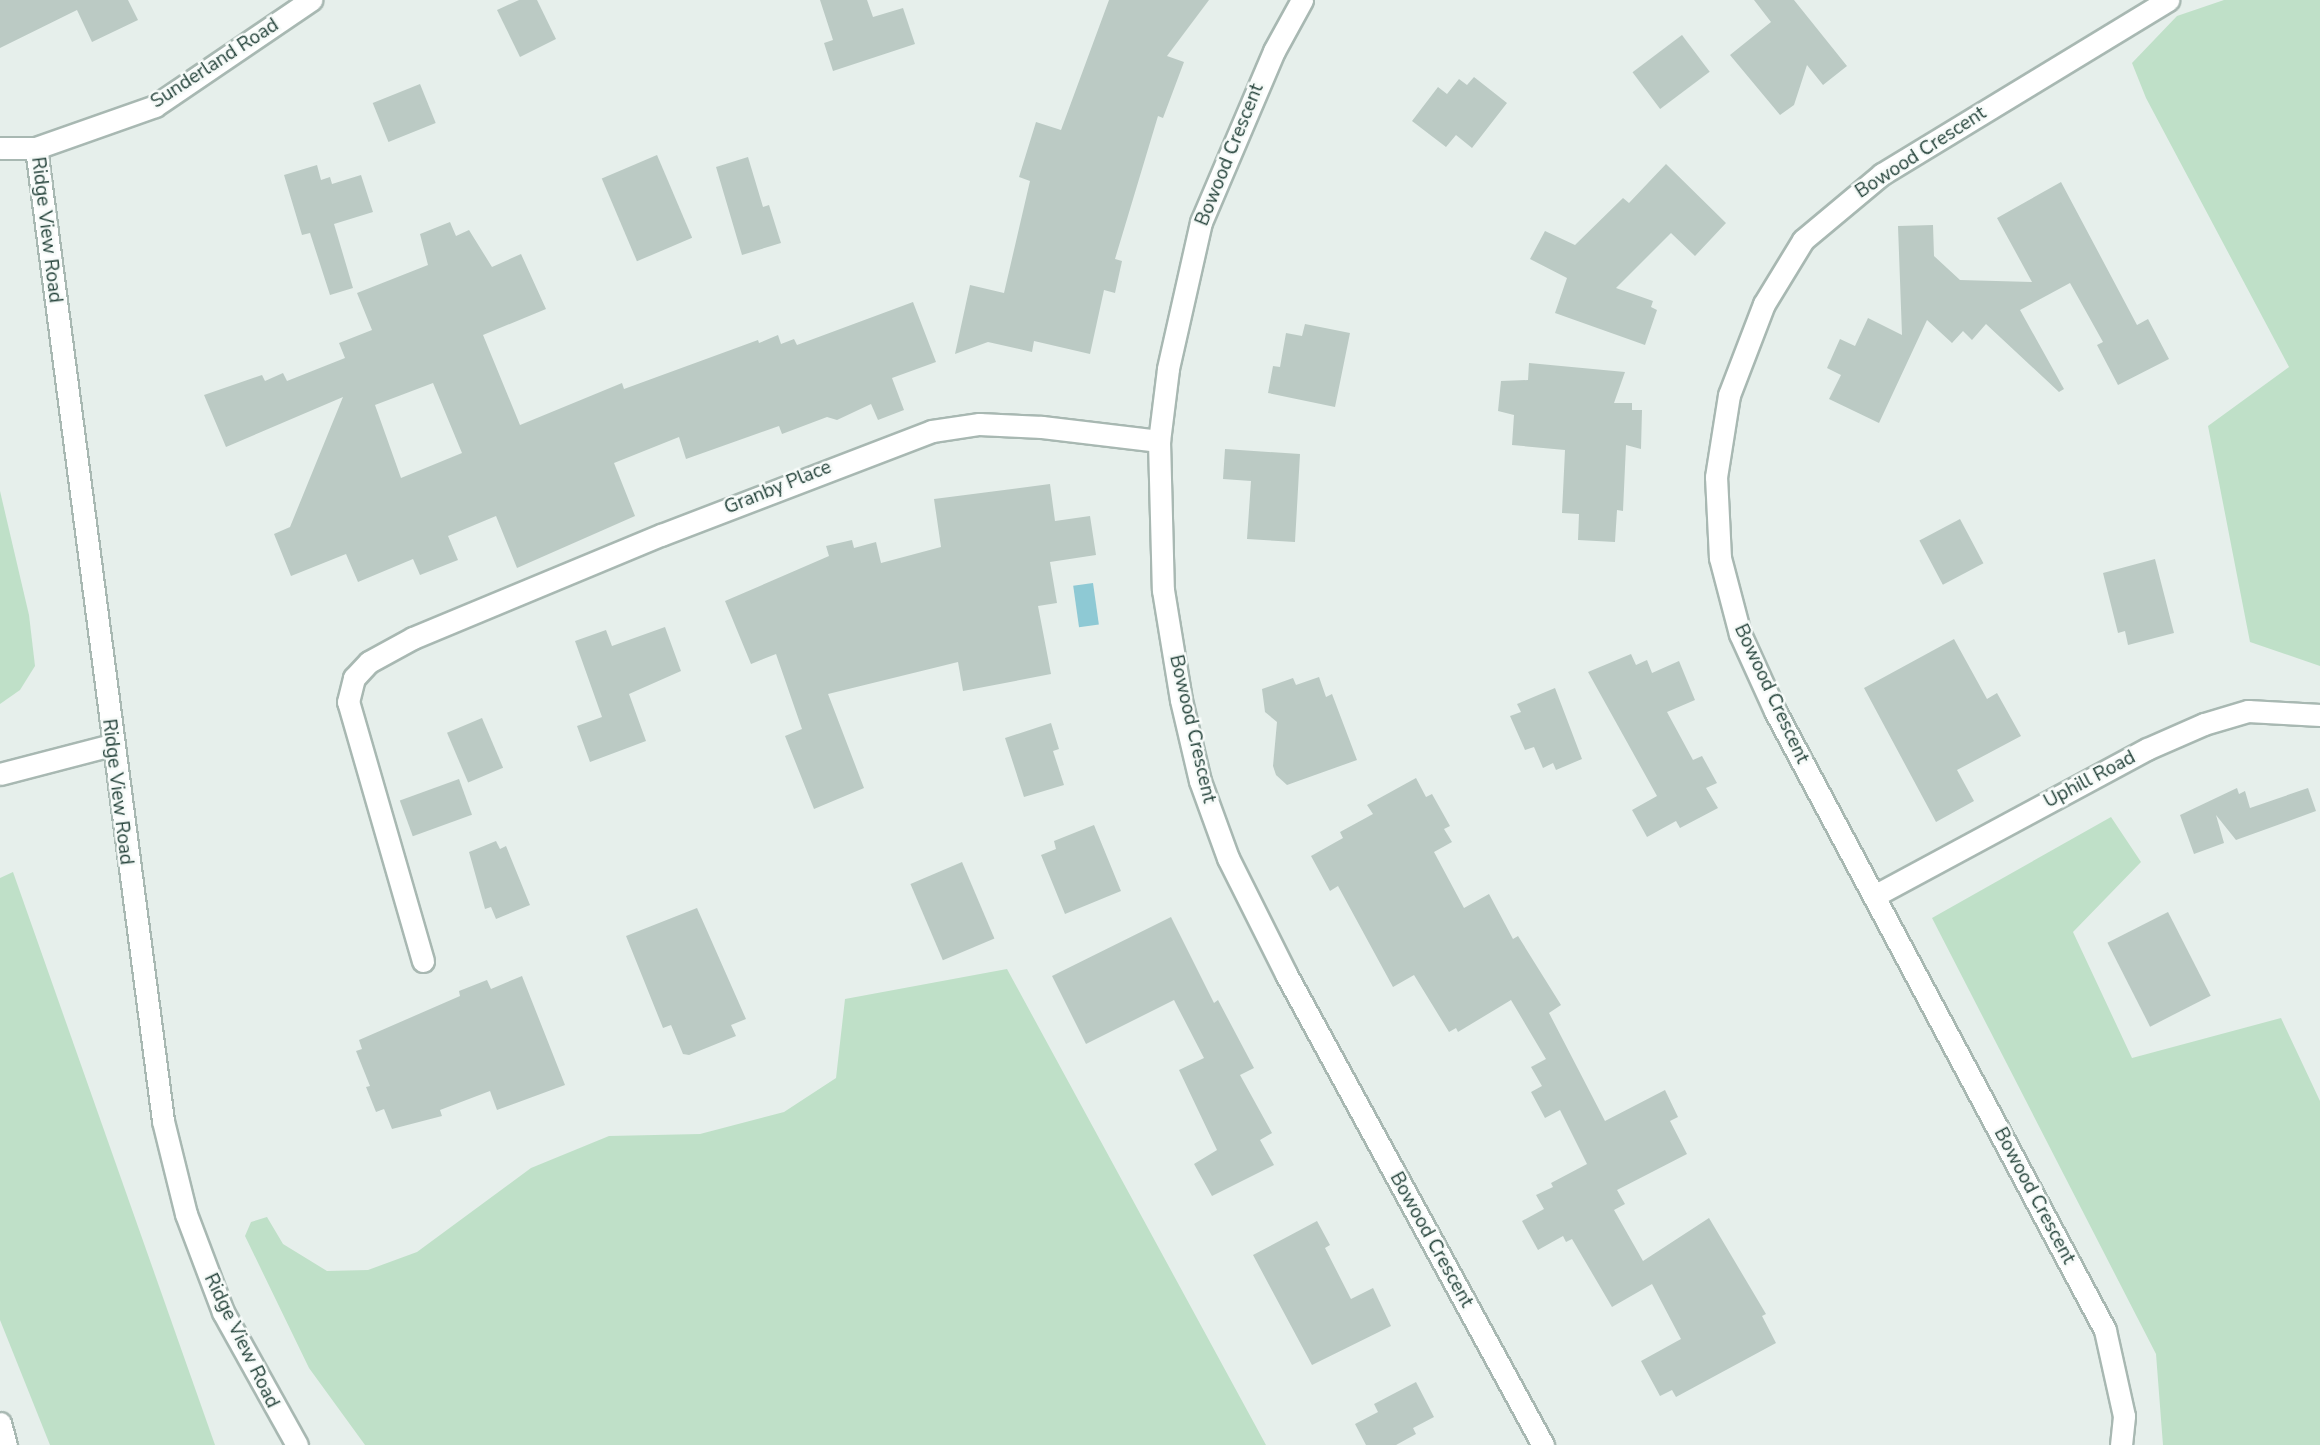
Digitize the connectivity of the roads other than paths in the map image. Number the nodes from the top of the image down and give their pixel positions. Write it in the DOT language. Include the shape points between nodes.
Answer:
graph roads {
  1 [pos="311,0"];
  2 [pos="1302,0"];
  3 [pos="2168,0"];
  4 [pos="0,148"];
  5 [pos="36,148"];
  6 [pos="1159,441"];
  7 [pos="2320,715"];
  8 [pos="111,745"];
  9 [pos="0,774"];
  10 [pos="1874,896"];
  11 [pos="423,961"];
  12 [pos="0,1423"];
  13 [pos="6,1445"];
  14 [pos="297,1445"];
  15 [pos="1543,1445"];
  16 [pos="2121,1445"];
  1 -- 5 [label="street, Sunderland Road" via="155,106"];
  2 -- 6 [label="street, Bowood Crescent" via="1274,51 1201,222 1184,284"];
  3 -- 10 [label="street, Bowood Crescent" via="1882,174 1841,205 1803,240 1764,303 1729,395 1716,477 1720,558 1740,634 1775,711"];
  4 -- 5 [label="street, Ridge View Road"];
  5 -- 8 [label="street, Ridge View Road"];
  6 -- 11 [label="street, Granby Place" via="1042,426 979,424 932,431 794,482 414,638 369,662 354,678 348,702"];
  6 -- 15 [label="street, Bowood Crescent" via="1163,590 1181,700 1200,781 1228,858 1286,974"];
  7 -- 10 [label="street, Uphill Road" via="2248,711 2204,724 2147,749"];
  8 -- 9 [label="street"];
  8 -- 14 [label="street, Ridge View Road" via="163,1121 186,1214 223,1311"];
  10 -- 16 [label="street, Bowood Crescent" via="2105,1330 2124,1416"];
  12 -- 13 [label="street"];
}
